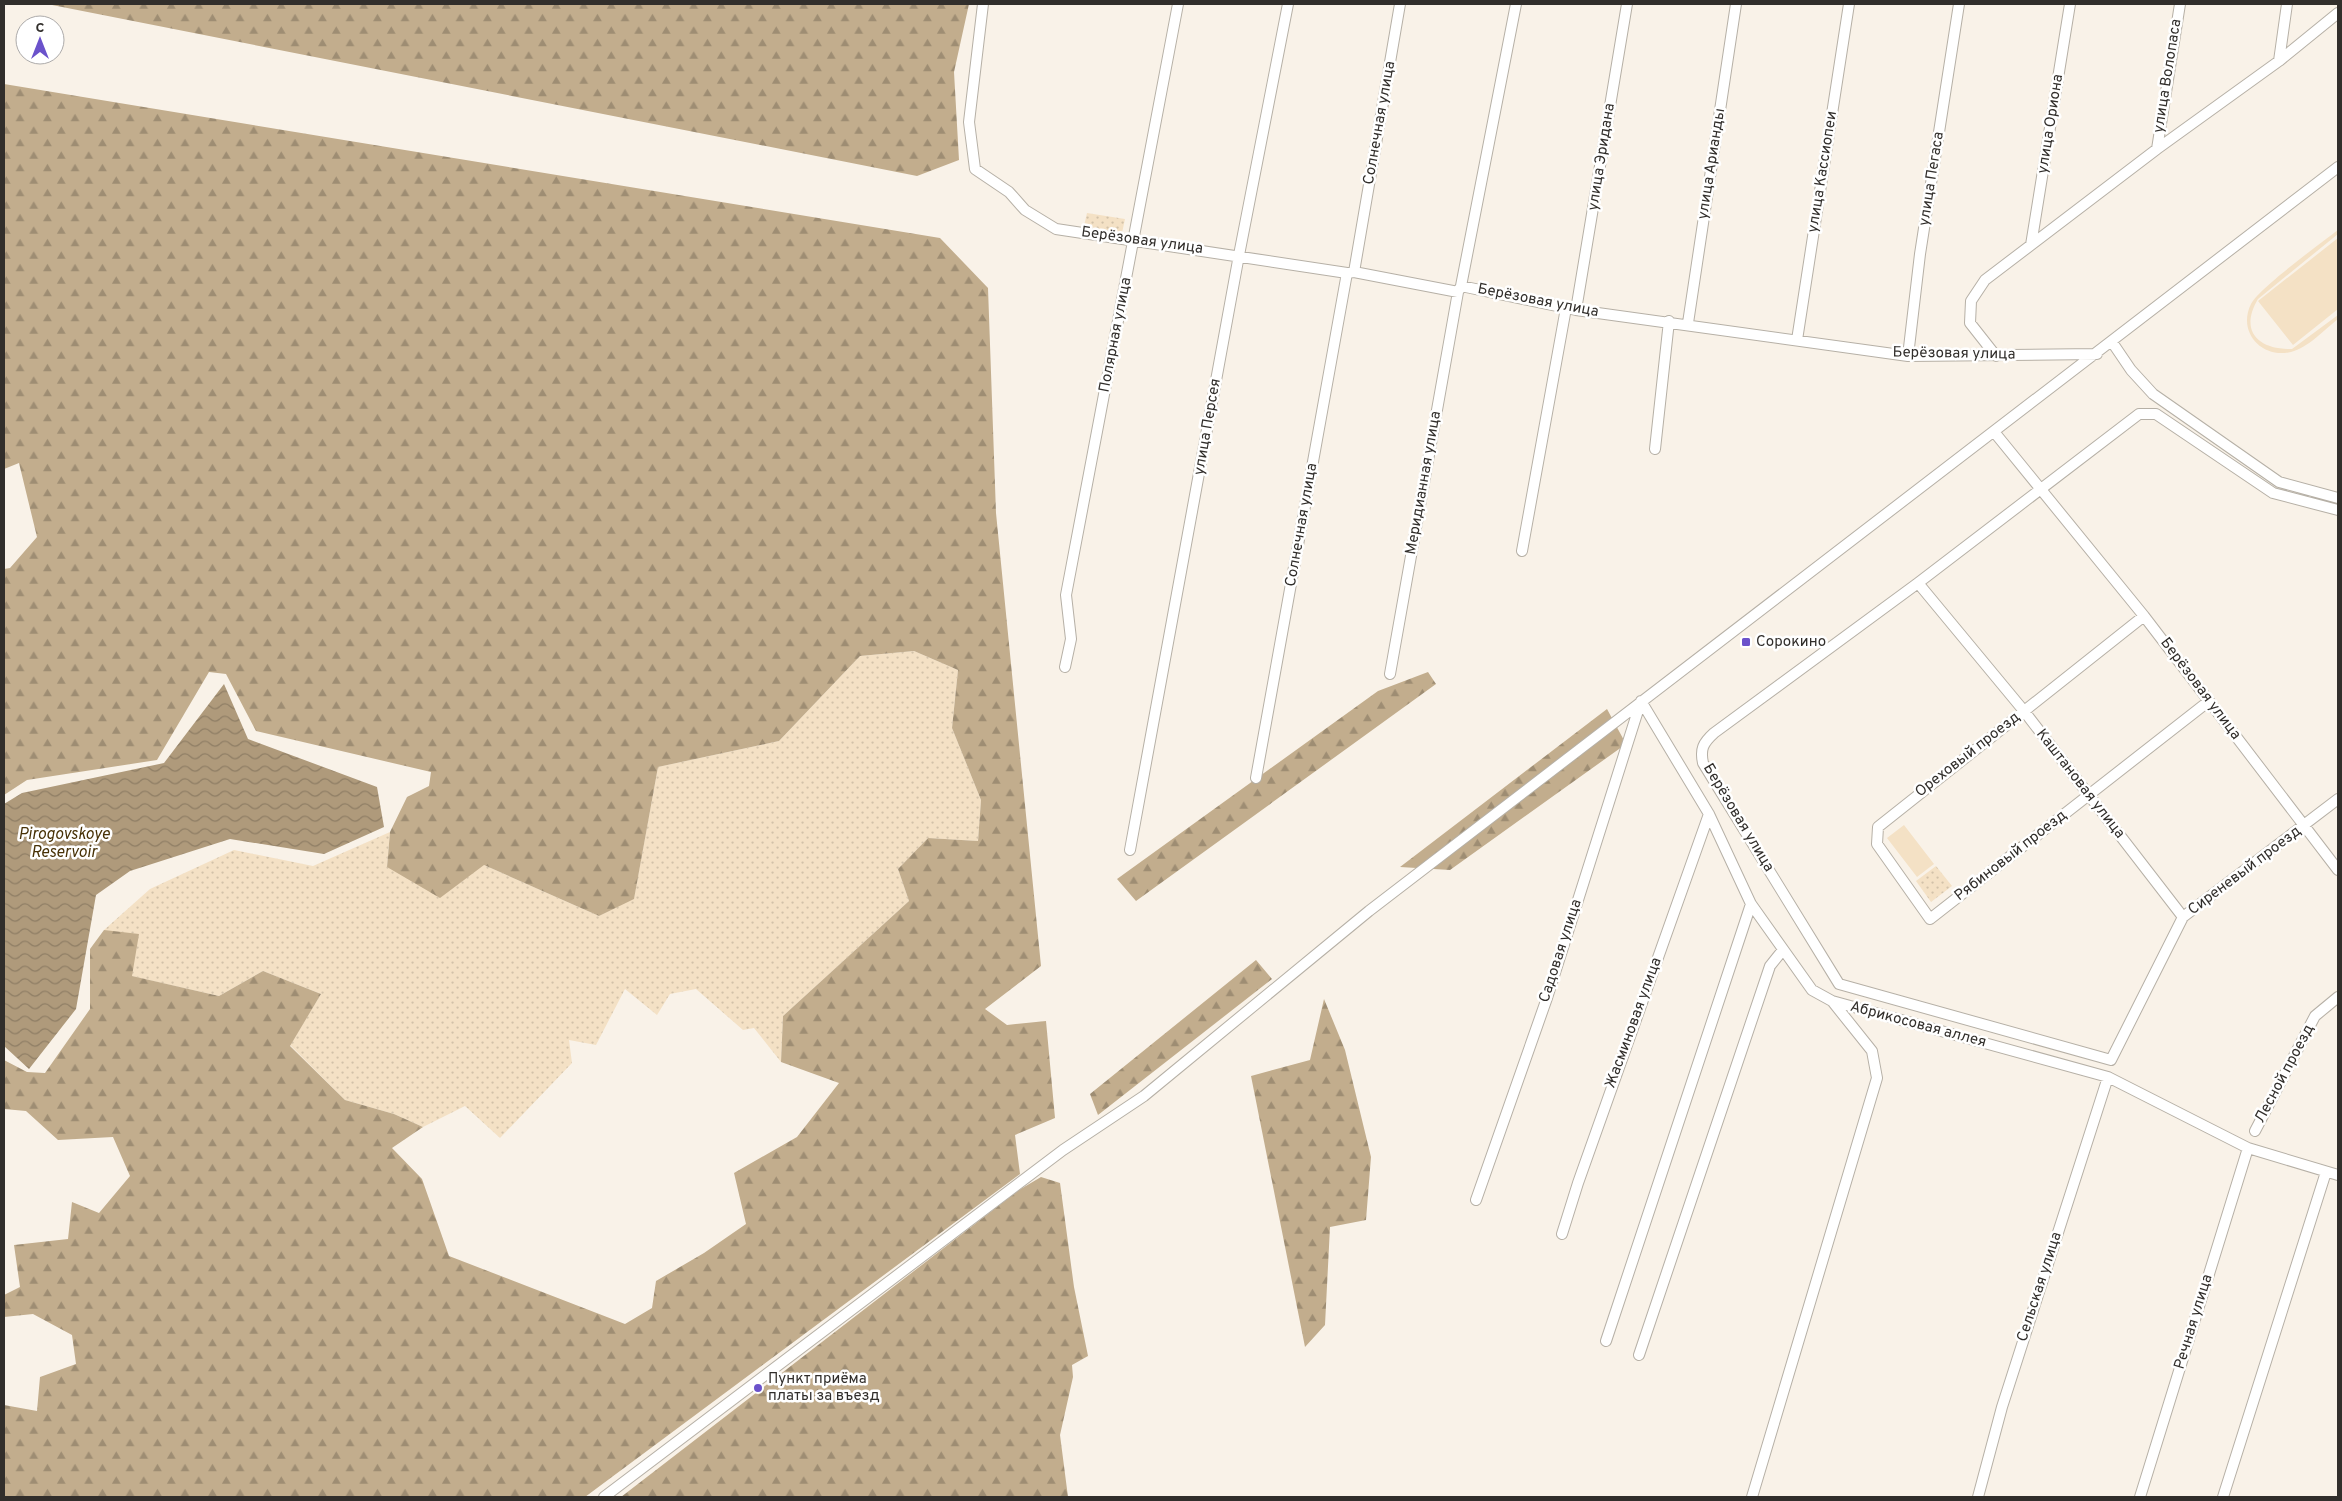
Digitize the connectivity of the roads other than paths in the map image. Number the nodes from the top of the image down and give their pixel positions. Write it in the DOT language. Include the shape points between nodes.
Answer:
graph roads {
  1 [pos="983,4"];
  2 [pos="1178,4"];
  3 [pos="1288,4"];
  4 [pos="1400,4"];
  5 [pos="1516,4"];
  6 [pos="1627,4"];
  7 [pos="1736,4"];
  8 [pos="1849,4"];
  9 [pos="1959,4"];
  10 [pos="2070,4"];
  11 [pos="2180,4"];
  12 [pos="2287,4"];
  13 [pos="2338,12"];
  14 [pos="2279,61"];
  15 [pos="2157,149"];
  16 [pos="2338,167"];
  17 [pos="1134,240"];
  18 [pos="2031,245"];
  19 [pos="1239,256"];
  20 [pos="1351,272"];
  21 [pos="1459,289"];
  22 [pos="1566,308"];
  23 [pos="1576,310"];
  24 [pos="1669,322"];
  25 [pos="1688,324"];
  26 [pos="1797,340"];
  27 [pos="2112,342"];
  28 [pos="2097,354"];
  29 [pos="1908,356"];
  30 [pos="1996,356"];
  31 [pos="1995,433"];
  32 [pos="1656,450"];
  33 [pos="2040,488"];
  34 [pos="2338,498"];
  35 [pos="2338,510"];
  36 [pos="1522,551"];
  37 [pos="1918,583"];
  38 [pos="2144,616"];
  39 [pos="1066,667"];
  40 [pos="1390,674"];
  41 [pos="1641,701"];
  42 [pos="2209,701"];
  43 [pos="2024,711"];
  44 [pos="1256,778"];
  45 [pos="2088,795"];
  46 [pos="2338,800"];
  47 [pos="1709,814"];
  48 [pos="2305,826"];
  49 [pos="1130,850"];
  50 [pos="2338,870"];
  51 [pos="1751,904"];
  52 [pos="2183,917"];
  53 [pos="1930,919"];
  54 [pos="1782,951"];
  55 [pos="2338,997"];
  56 [pos="1832,1001"];
  57 [pos="2112,1060"];
  58 [pos="2108,1077"];
  59 [pos="2255,1131"];
  60 [pos="2248,1148"];
  61 [pos="2326,1172"];
  62 [pos="2338,1175"];
  63 [pos="1476,1200"];
  64 [pos="1562,1234"];
  65 [pos="1606,1341"];
  66 [pos="1639,1355"];
  67 [pos="604,1497"];
  68 [pos="1752,1497"];
  69 [pos="1978,1497"];
  70 [pos="2140,1497"];
  71 [pos="2223,1497"];
  1 -- 17 [label="street, Берёзовая улица" via="969,122 975,168 1008,192 1024,210 1056,229"];
  2 -- 17 [label="street, Полярная улица"];
  3 -- 19 [label="street, улица Персея"];
  4 -- 20 [label="street, Солнечная улица"];
  5 -- 21 [label="street, Меридианная улица"];
  6 -- 23 [label="street, улица Эридана"];
  7 -- 25 [label="street, улица Арианды"];
  8 -- 26 [label="street, улица Кассиопеи"];
  9 -- 29 [label="street, улица Пегаса" via="1920,254"];
  10 -- 18 [label="street, улица Ориона"];
  11 -- 15 [label="street, улица Волопаса"];
  12 -- 14 [label="street"];
  13 -- 14 [label="street"];
  14 -- 15 [label="street"];
  15 -- 18 [label="street"];
  16 -- 27 [label="street"];
  17 -- 19 [label="street, Берёзовая улица"];
  17 -- 39 [label="street, Полярная улица" via="1066,595 1071,638"];
  18 -- 30 [label="street" via="1985,280 1971,300 1970,323"];
  19 -- 20 [label="street, Берёзовая улица"];
  19 -- 49 [label="street, улица Персея"];
  20 -- 21 [label="street, Берёзовая улица"];
  20 -- 44 [label="street, Солнечная улица"];
  21 -- 22 [label="street, Берёзовая улица"];
  21 -- 40 [label="street, Меридианная улица"];
  22 -- 23 [label="street, Берёзовая улица"];
  22 -- 36 [label="street"];
  23 -- 24 [label="street, Берёзовая улица"];
  24 -- 25 [label="street, Берёзовая улица"];
  24 -- 32 [label="street"];
  25 -- 26 [label="street, Берёзовая улица"];
  26 -- 29 [label="street, Берёзовая улица"];
  27 -- 28 [label="street"];
  27 -- 34 [label="street" via="2130,370 2152,394 2271,477"];
  28 -- 30 [label="street, Берёзовая улица"];
  28 -- 31 [label="street"];
  29 -- 30 [label="street, Берёзовая улица"];
  31 -- 33 [label="street, Берёзовая улица"];
  31 -- 41 [label="street"];
  33 -- 35 [label="street, Берёзовая улица" via="2139,414 2156,414 2273,493"];
  33 -- 37 [label="street, Берёзовая улица"];
  33 -- 38 [label="street, Берёзовая улица"];
  37 -- 43 [label="street, Каштановая улица"];
  37 -- 57 [label="street, Берёзовая улица" via="1714,733 1703,743 1703,763 1839,984"];
  38 -- 42 [label="street, Берёзовая улица"];
  38 -- 43 [label="street, Ореховый проезд"];
  41 -- 47 [label="street, Абрикосовая аллея"];
  41 -- 63 [label="street, Садовая улица" via="1547,998"];
  41 -- 67 [label="street" via="1370,911 1144,1096 1063,1150"];
  42 -- 45 [label="street, Рябиновый проезд"];
  42 -- 48 [label="street, Берёзовая улица"];
  43 -- 45 [label="street, Каштановая улица"];
  43 -- 53 [label="street, Ореховый проезд" via="1878,827 1877,844"];
  45 -- 52 [label="street, Каштановая улица"];
  45 -- 53 [label="street, Рябиновый проезд"];
  46 -- 48 [label="street, Сиреневый проезд"];
  47 -- 51 [label="street, Абрикосовая аллея"];
  47 -- 64 [label="street, Жасминовая улица"];
  48 -- 50 [label="street, Берёзовая улица"];
  48 -- 52 [label="street, Сиреневый проезд"];
  51 -- 54 [label="street, Абрикосовая аллея"];
  51 -- 65 [label="street"];
  52 -- 57 [label="street, Сиреневый проезд"];
  54 -- 56 [label="street, Абрикосовая аллея" via="1812,990"];
  54 -- 66 [label="street" via="1770,966"];
  55 -- 59 [label="street, Лесной проезд" via="2315,1016"];
  56 -- 58 [label="street, Абрикосовая аллея"];
  56 -- 68 [label="street" via="1872,1052 1877,1078"];
  58 -- 60 [label="street, Абрикосовая аллея"];
  58 -- 69 [label="street, Сельская улица" via="2002,1407"];
  60 -- 61 [label="street, Абрикосовая аллея"];
  60 -- 70 [label="street, Речная улица"];
  61 -- 62 [label="street, Абрикосовая аллея"];
  61 -- 71 [label="street"];
}
